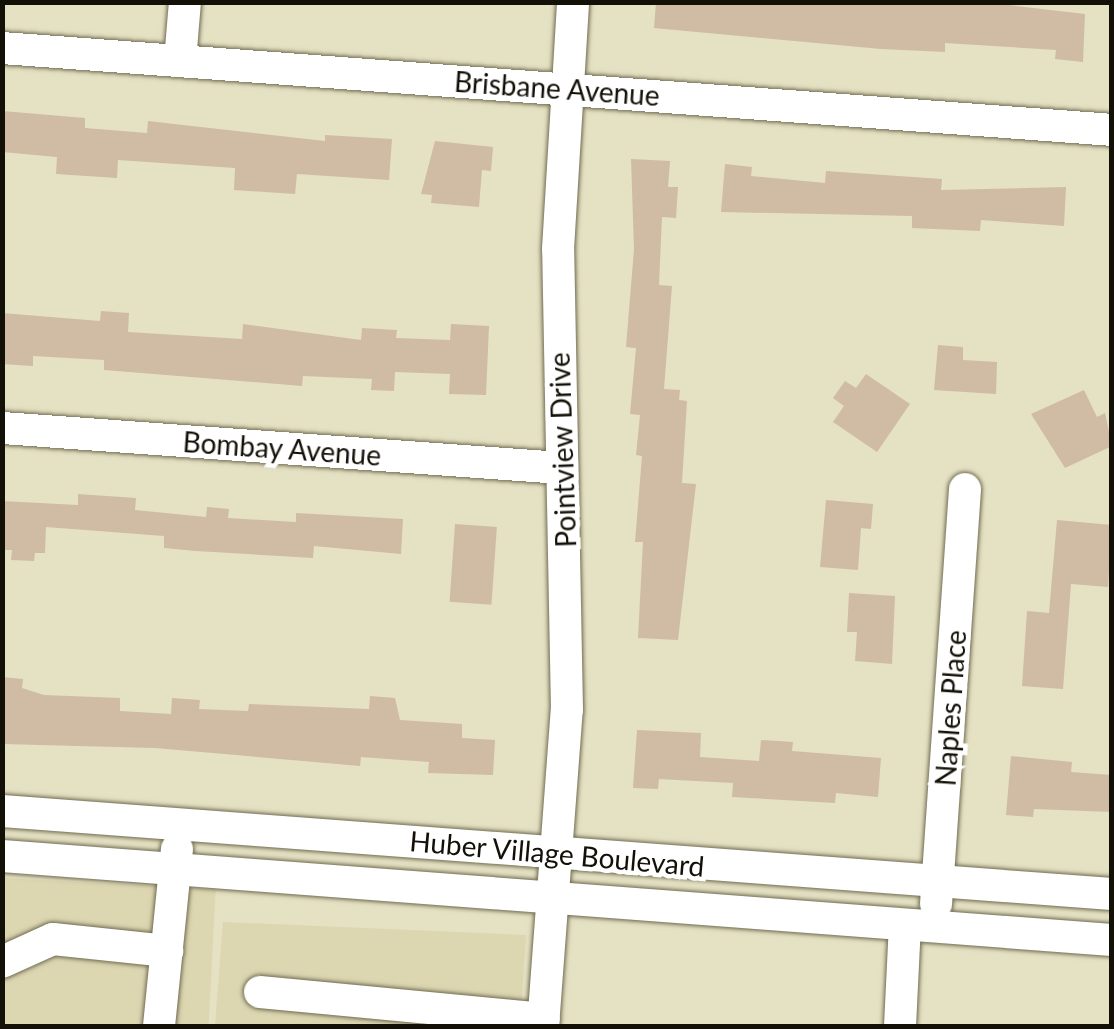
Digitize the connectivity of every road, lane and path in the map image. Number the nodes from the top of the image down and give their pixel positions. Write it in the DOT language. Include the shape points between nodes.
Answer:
graph roads {
  1 [pos="184,2"];
  2 [pos="573,2"];
  3 [pos="2,48"];
  4 [pos="180,61"];
  5 [pos="566,88"];
  6 [pos="1112,130"];
  7 [pos="2,428"];
  8 [pos="562,468"];
  9 [pos="965,489"];
  10 [pos="2,811"];
  11 [pos="179,824"];
  12 [pos="556,852"];
  13 [pos="2,856"];
  14 [pos="176,869"];
  15 [pos="938,882"];
  16 [pos="1112,894"];
  17 [pos="552,897"];
  18 [pos="920,926"];
  19 [pos="1112,940"];
  20 [pos="167,951"];
  21 [pos="2,962"];
  22 [pos="260,992"];
  23 [pos="543,1023"];
  24 [pos="159,1026"];
  25 [pos="900,1026"];
  1 -- 4 [label="street"];
  2 -- 5 [label="street, Pointview Drive"];
  3 -- 4 [label="street, Brisbane Avenue"];
  4 -- 5 [label="street, Brisbane Avenue"];
  5 -- 6 [label="street, Brisbane Avenue"];
  5 -- 8 [label="street, Pointview Drive" via="558,250"];
  7 -- 8 [label="street, Bombay Avenue"];
  8 -- 12 [label="street, Pointview Drive" via="567,710"];
  9 -- 15 [label="street, Naples Place"];
  10 -- 11 [label="street, Huber Village Boulevard"];
  11 -- 12 [label="street, Huber Village Boulevard"];
  11 -- 14 [label="street"];
  12 -- 15 [label="street, Huber Village Boulevard"];
  12 -- 17 [label="street, Pointview Drive"];
  13 -- 14 [label="street, Huber Village Boulevard"];
  14 -- 17 [label="street, Huber Village Boulevard"];
  14 -- 20 [label="street"];
  15 -- 16 [label="street, Huber Village Boulevard"];
  15 -- 18 [label="street, Naples Place"];
  17 -- 18 [label="street, Huber Village Boulevard"];
  17 -- 23 [label="street, Pointview Drive"];
  18 -- 19 [label="street, Huber Village Boulevard"];
  18 -- 25 [label="street, Naples Place"];
  20 -- 21 [label="street" via="53,939"];
  20 -- 24 [label="street"];
  22 -- 23 [label="street"];
}
